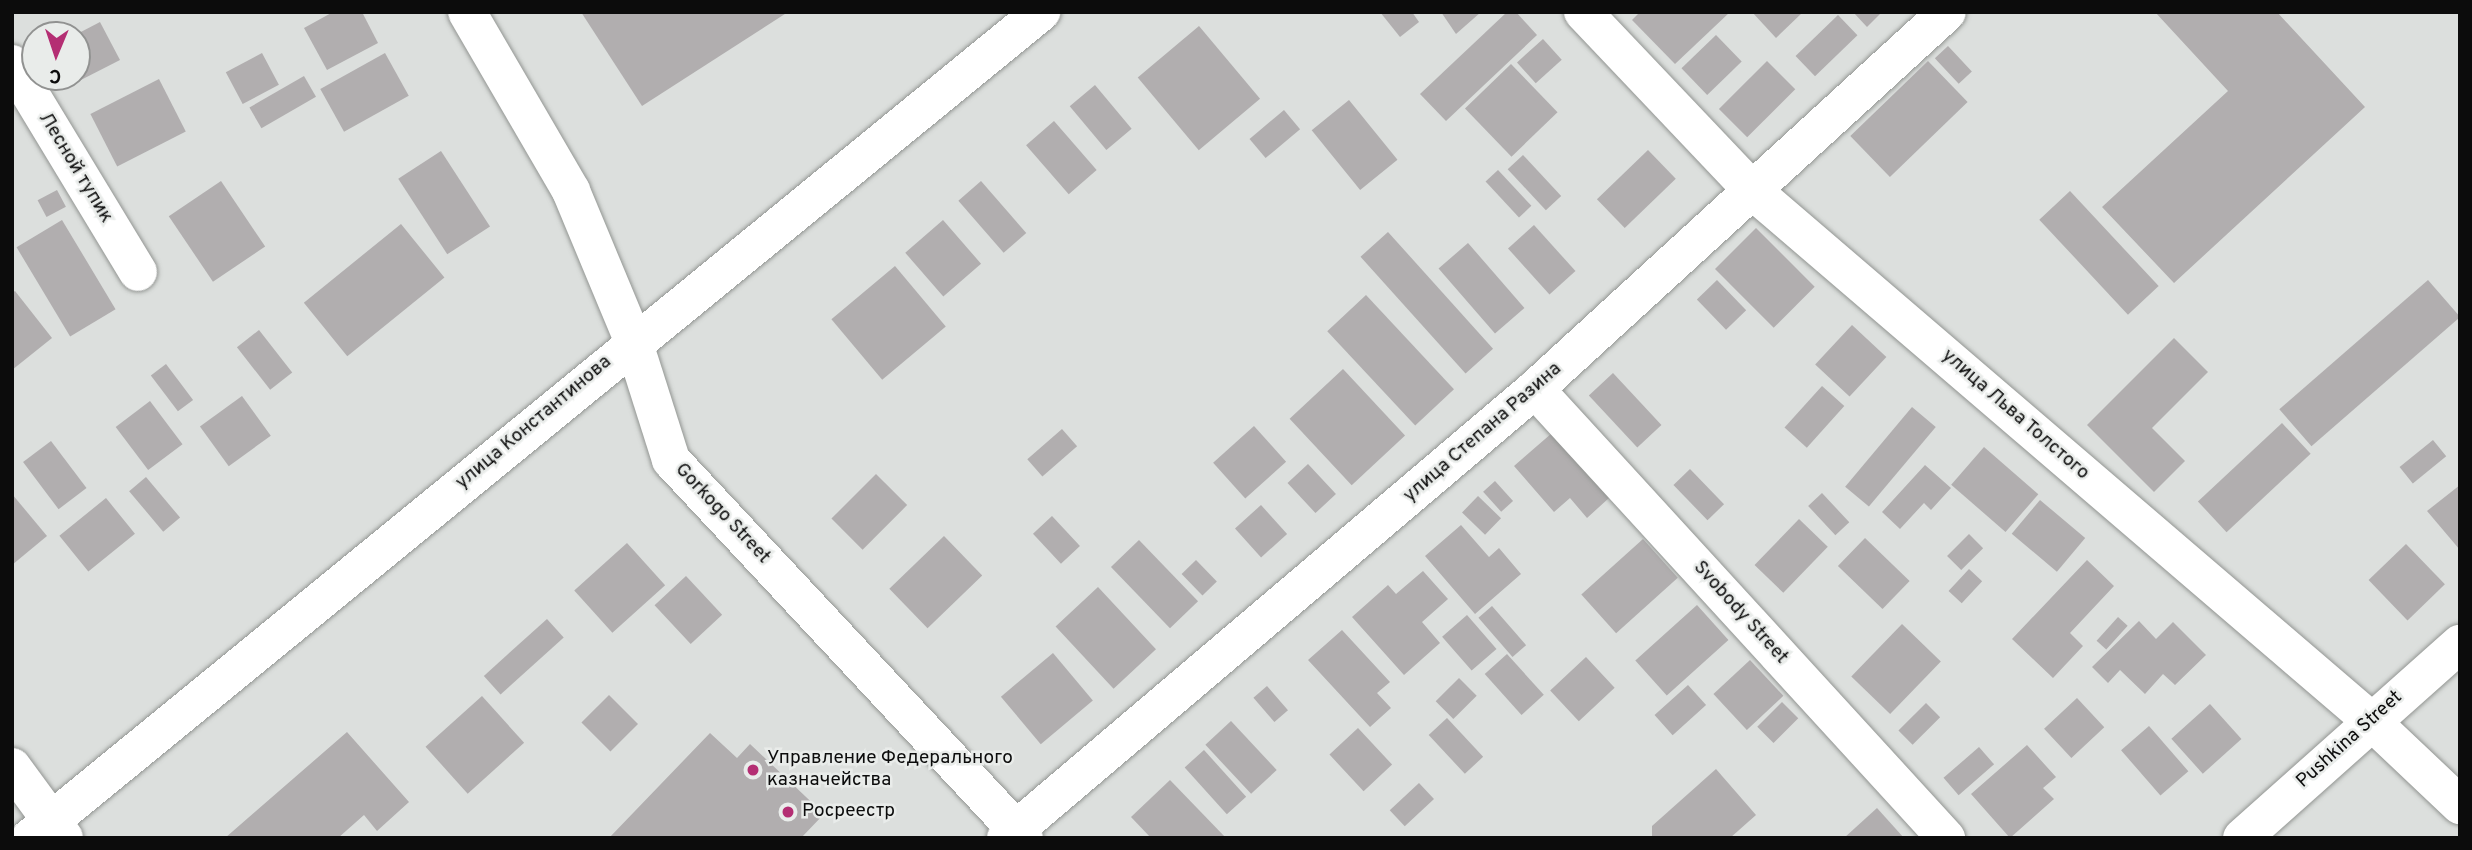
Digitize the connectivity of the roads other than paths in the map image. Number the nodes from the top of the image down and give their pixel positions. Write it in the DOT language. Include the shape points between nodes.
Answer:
graph roads {
  1 [pos="467,12"];
  2 [pos="1041,12"];
  3 [pos="1583,12"];
  4 [pos="1947,12"];
  5 [pos="12,64"];
  6 [pos="1753,191"];
  7 [pos="138,272"];
  8 [pos="634,340"];
  9 [pos="1535,389"];
  10 [pos="2460,644"];
  11 [pos="2370,720"];
  12 [pos="12,767"];
  13 [pos="2460,805"];
  14 [pos="48,832"];
  15 [pos="1016,835"];
  16 [pos="1946,838"];
  17 [pos="2242,838"];
  1 -- 8 [label="street, Gorkogo Street" via="571,191"];
  2 -- 8 [label="street, улица Константинова"];
  3 -- 6 [label="street, улица Льва Толстого"];
  4 -- 6 [label="street, улица Степана Разина"];
  5 -- 7 [label="street, Лесной тупик"];
  6 -- 9 [label="street, улица Степана Разина"];
  6 -- 11 [label="street, улица Льва Толстого"];
  8 -- 14 [label="street, улица Константинова"];
  8 -- 15 [label="street, Gorkogo Street" via="671,460"];
  9 -- 15 [label="street, улица Степана Разина"];
  9 -- 16 [label="street, Svobody Street"];
  10 -- 11 [label="street, Pushkina Street"];
  11 -- 13 [label="street, улица Льва Толстого"];
  11 -- 17 [label="street, Pushkina Street"];
  12 -- 14 [label="street"];
}
